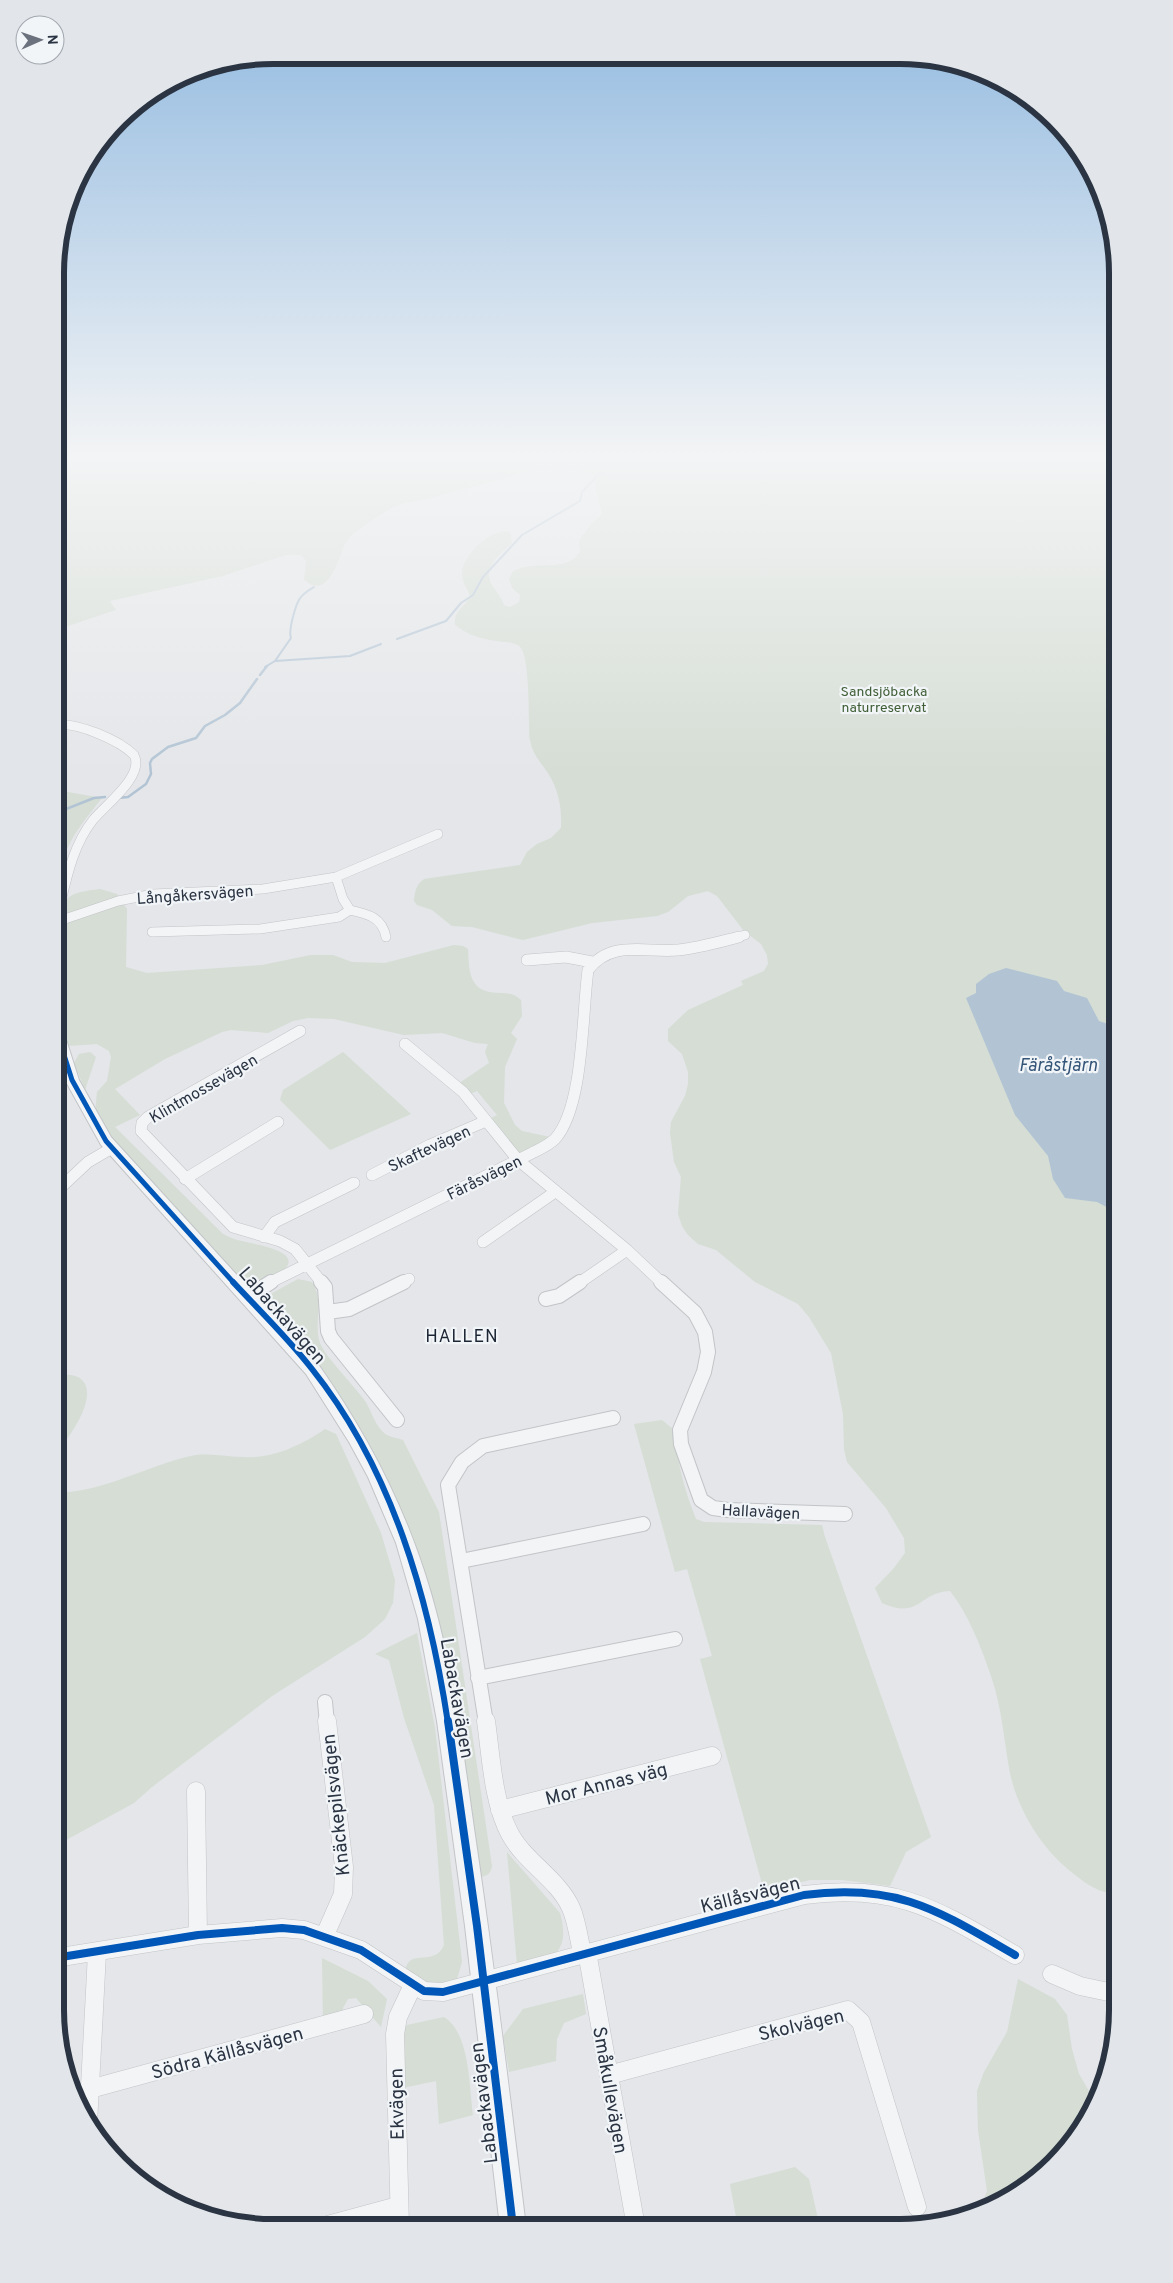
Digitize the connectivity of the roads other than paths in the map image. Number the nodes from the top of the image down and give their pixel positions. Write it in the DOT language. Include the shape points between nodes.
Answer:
graph roads {
  1 [pos="64,724"];
  2 [pos="438,834"];
  3 [pos="336,877"];
  4 [pos="64,894"];
  5 [pos="350,910"];
  6 [pos="64,919"];
  7 [pos="152,932"];
  8 [pos="745,935"];
  9 [pos="386,937"];
  10 [pos="527,960"];
  11 [pos="592,962"];
  12 [pos="300,1031"];
  13 [pos="405,1044"];
  14 [pos="64,1059"];
  15 [pos="486,1121"];
  16 [pos="278,1122"];
  17 [pos="112,1148"];
  18 [pos="518,1160"];
  19 [pos="372,1175"];
  20 [pos="185,1179"];
  21 [pos="354,1183"];
  22 [pos="64,1184"];
  23 [pos="555,1192"];
  24 [pos="264,1237"];
  25 [pos="483,1242"];
  26 [pos="627,1250"];
  27 [pos="307,1264"];
  28 [pos="409,1279"];
  29 [pos="248,1297"];
  30 [pos="546,1299"];
  31 [pos="328,1312"];
  32 [pos="613,1418"];
  33 [pos="397,1420"];
  34 [pos="845,1514"];
  35 [pos="643,1524"];
  36 [pos="460,1561"];
  37 [pos="676,1639"];
  38 [pos="478,1678"];
  39 [pos="324,1702"];
  40 [pos="712,1756"];
  41 [pos="196,1791"];
  42 [pos="500,1810"];
  43 [pos="198,1935"];
  44 [pos="325,1936"];
  45 [pos="97,1953"];
  46 [pos="584,1953"];
  47 [pos="1016,1955"];
  48 [pos="64,1957"];
  49 [pos="1052,1974"];
  50 [pos="484,1980"];
  51 [pos="412,1985"];
  52 [pos="1109,1992"];
  53 [pos="364,2014"];
  54 [pos="608,2075"];
  55 [pos="90,2089"];
  56 [pos="89,2110"];
  57 [pos="398,2206"];
  58 [pos="917,2207"];
  59 [pos="350,2219"];
  60 [pos="399,2219"];
  61 [pos="512,2219"];
  62 [pos="635,2219"];
  1 -- 4 [label="street" via="81,727 124,747 135,755 137,761 130,780 83,836"];
  2 -- 3 [label="street, Långåkersvägen"];
  3 -- 5 [label="street"];
  3 -- 6 [label="street, Långåkersvägen" via="263,889 153,894 118,901"];
  5 -- 7 [label="street" via="339,917 260,929"];
  5 -- 9 [label="street" via="380,920"];
  8 -- 11 [label="street" via="678,950 616,951 605,953"];
  10 -- 11 [label="street" via="566,957"];
  11 -- 18 [label="street, Färåsvägen" via="585,985 576,1074 566,1121 556,1138"];
  12 -- 20 [label="street, Klintmossevägen" via="142,1124 144,1135"];
  13 -- 15 [label="street, Skaftevägen" via="463,1092"];
  14 -- 17 [label="street, Labackavägen" via="72,1080"];
  15 -- 18 [label="street, Skaftevägen"];
  15 -- 19 [label="street, Skaftevägen"];
  16 -- 20 [label="street"];
  17 -- 22 [label="street" via="88,1162"];
  17 -- 29 [label="street, Labackavägen"];
  18 -- 23 [label="street, Hallavägen"];
  18 -- 27 [label="street, Färåsvägen"];
  20 -- 24 [label="street, Klintmossevägen" via="232,1227"];
  21 -- 24 [label="street" via="275,1222"];
  23 -- 25 [label="street"];
  23 -- 26 [label="street, Hallavägen"];
  24 -- 27 [label="street, Klintmossevägen" via="280,1240 295,1249"];
  26 -- 30 [label="street" via="559,1296"];
  26 -- 34 [label="street, Hallavägen" via="684,1301 705,1332 708,1352 704,1372 680,1430 681,1444 701,1500 713,1508 728,1510"];
  27 -- 29 [label="street, Färåsvägen" via="273,1280"];
  27 -- 31 [label="street, Klintmossevägen" via="325,1287"];
  28 -- 31 [label="street" via="348,1308"];
  29 -- 50 [label="street, Labackavägen" via="336,1400 358,1437 403,1535 437,1659"];
  31 -- 33 [label="street, Klintmossevägen" via="331,1338"];
  32 -- 36 [label="street" via="483,1446 467,1455 448,1485"];
  35 -- 36 [label="street"];
  36 -- 38 [label="street"];
  37 -- 38 [label="street"];
  38 -- 42 [label="street"];
  39 -- 44 [label="street, Knäckepilsvägen" via="344,1867 343,1894"];
  40 -- 42 [label="street, Mor Annas väg"];
  41 -- 43 [label="street"];
  42 -- 46 [label="street" via="510,1834 522,1851 560,1891 571,1908"];
  43 -- 44 [label="street" via="282,1928"];
  43 -- 45 [label="street"];
  44 -- 51 [label="street" via="361,1950"];
  45 -- 48 [label="street"];
  45 -- 55 [label="street"];
  46 -- 47 [label="street, Källåsvägen" via="804,1895 856,1891 927,1907"];
  46 -- 50 [label="street, Källåsvägen"];
  46 -- 54 [label="street, Småkullevägen"];
  49 -- 52 [label="street" via="1080,1986"];
  50 -- 51 [label="street" via="433,1993"];
  50 -- 61 [label="street, Labackavägen"];
  51 -- 57 [label="street, Ekvägen" via="398,2017 395,2034"];
  53 -- 55 [label="street, Södra Källåsvägen"];
  54 -- 58 [label="street, Skolvägen" via="848,2010 861,2022"];
  54 -- 62 [label="street, Småkullevägen"];
  55 -- 56 [label="street"];
  57 -- 59 [label="street"];
  57 -- 60 [label="street, Ekvägen"];
}
